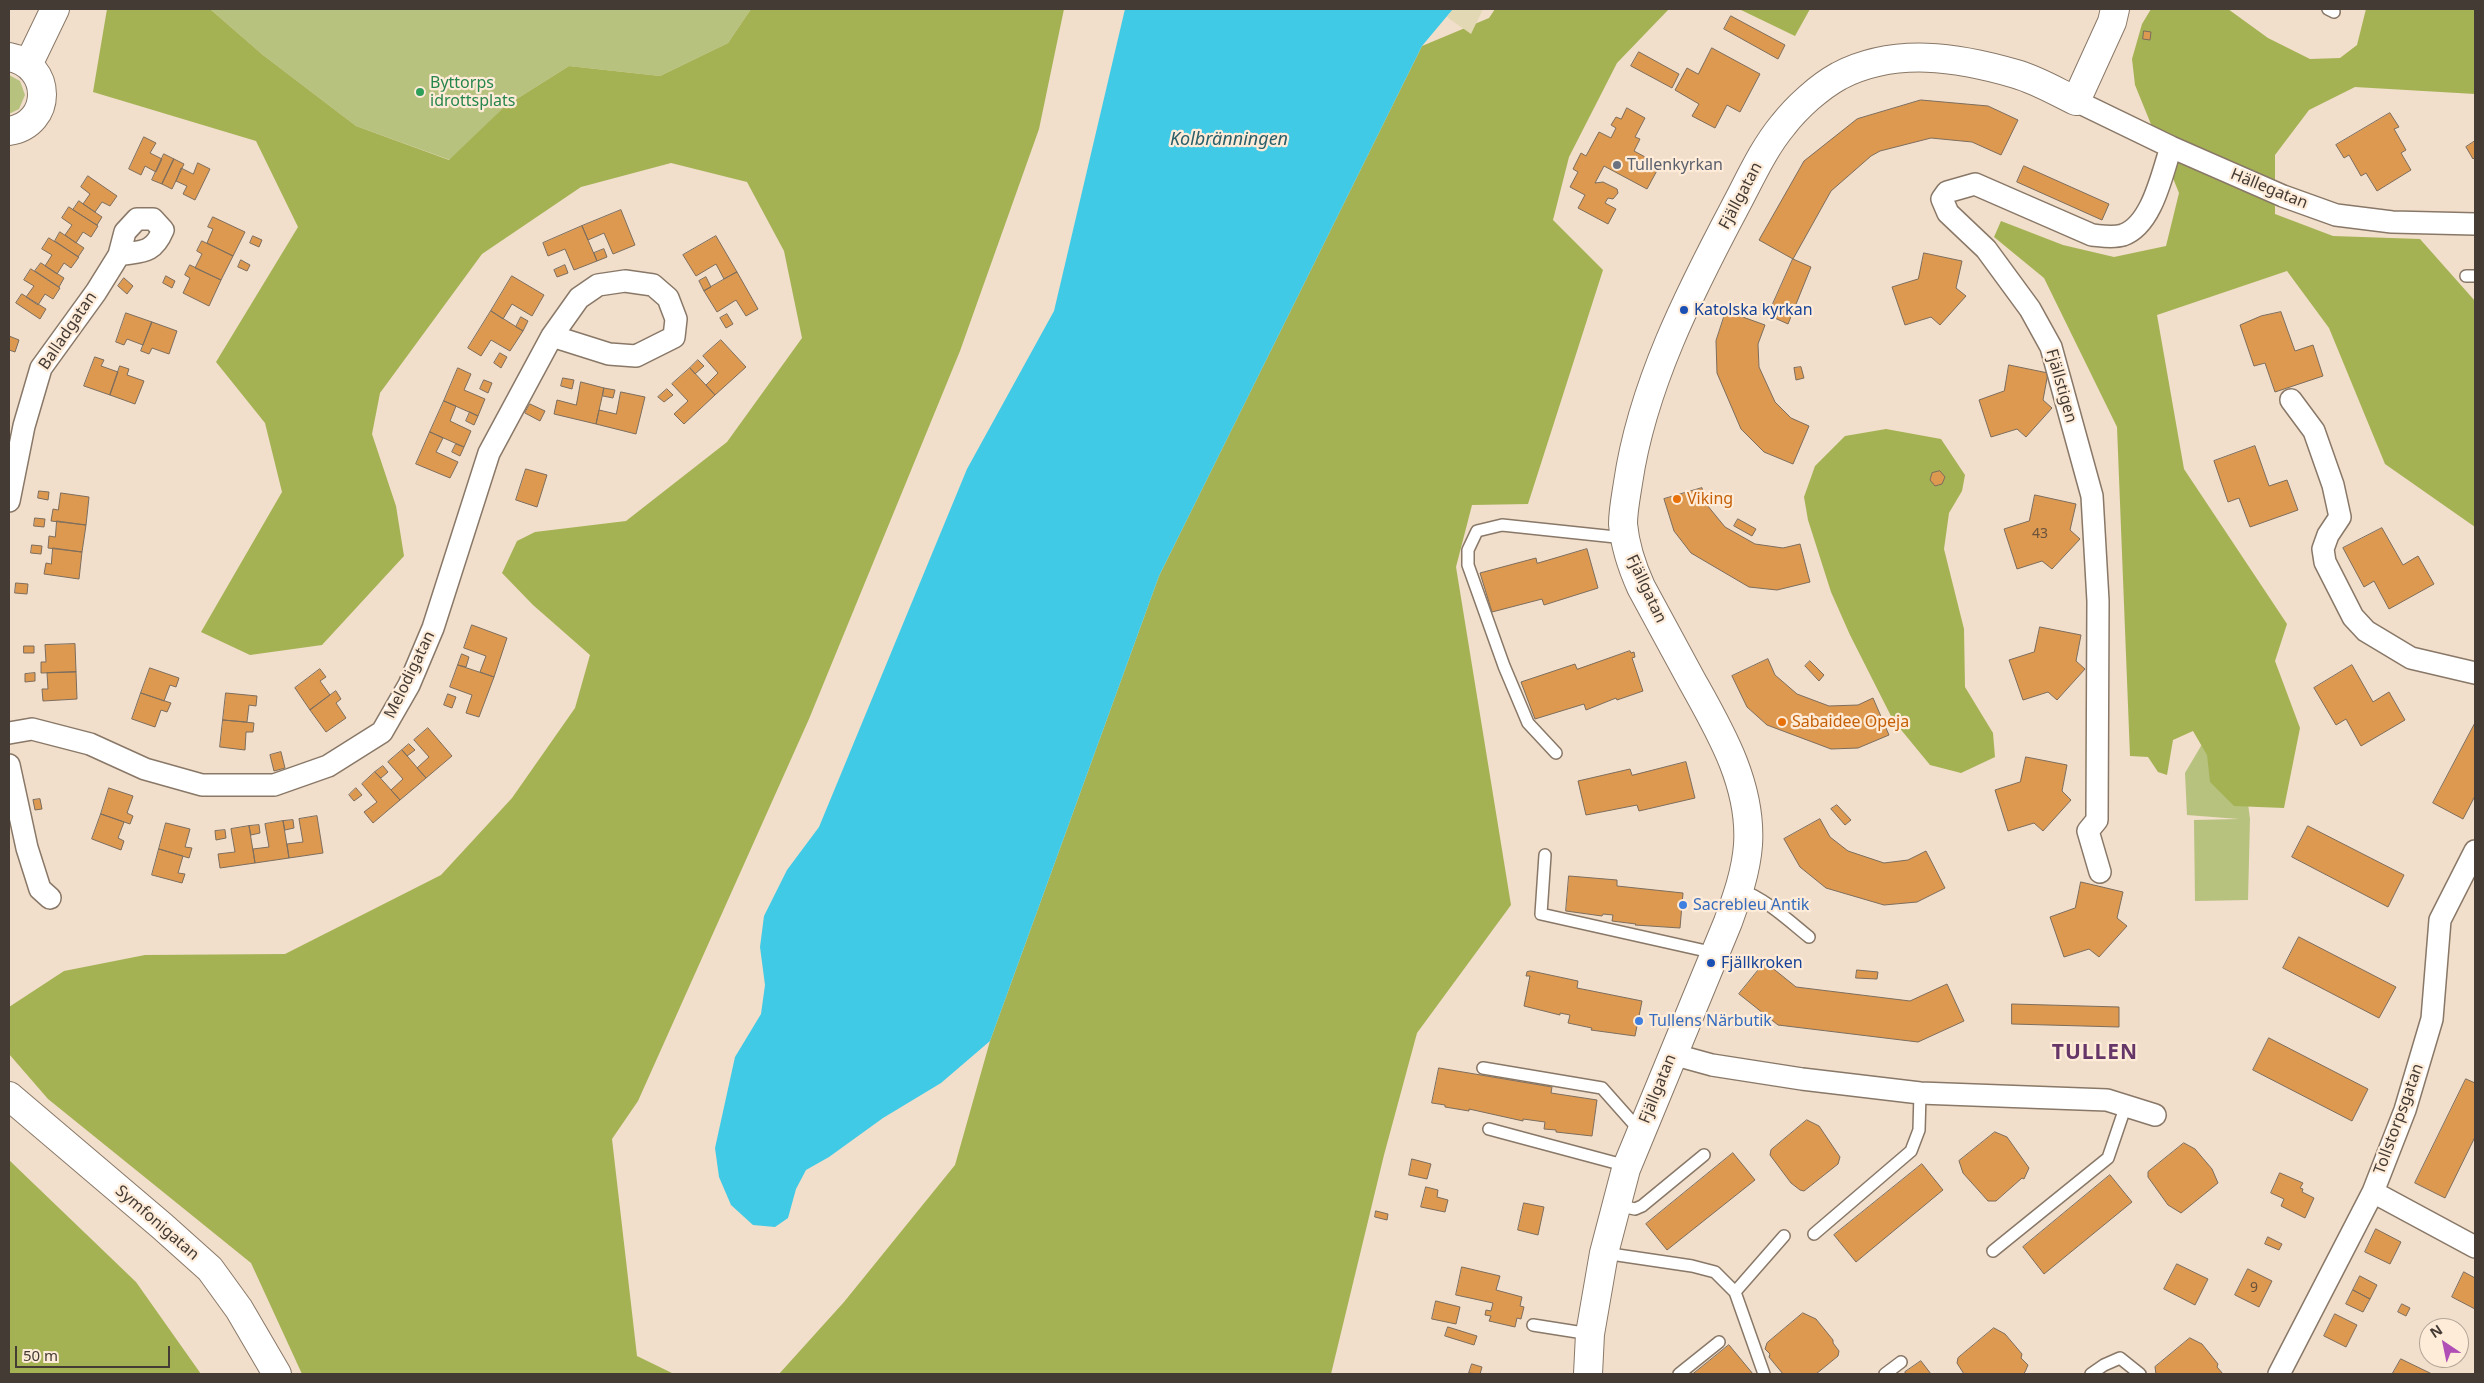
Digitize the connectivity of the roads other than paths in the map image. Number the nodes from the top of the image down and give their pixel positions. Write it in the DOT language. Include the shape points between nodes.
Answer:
graph roads {
  1 [pos="55,9"];
  2 [pos="2115,9"];
  3 [pos="18,61"];
  4 [pos="2076,101"];
  5 [pos="9,131"];
  6 [pos="2172,148"];
  7 [pos="2475,224"];
  8 [pos="119,255"];
  9 [pos="552,336"];
  10 [pos="2291,400"];
  11 [pos="9,501"];
  12 [pos="1626,538"];
  13 [pos="2475,673"];
  14 [pos="9,732"];
  15 [pos="1556,752"];
  16 [pos="9,764"];
  17 [pos="2475,851"];
  18 [pos="1545,855"];
  19 [pos="2100,872"];
  20 [pos="1739,889"];
  21 [pos="50,898"];
  22 [pos="1810,937"];
  23 [pos="1715,953"];
  24 [pos="1672,1054"];
  25 [pos="1483,1068"];
  26 [pos="1920,1093"];
  27 [pos="9,1096"];
  28 [pos="2126,1105"];
  29 [pos="2155,1115"];
  30 [pos="1489,1129"];
  31 [pos="1641,1132"];
  32 [pos="1704,1155"];
  33 [pos="1627,1166"];
  34 [pos="2373,1192"];
  35 [pos="1616,1205"];
  36 [pos="1814,1234"];
  37 [pos="1784,1236"];
  38 [pos="2475,1247"];
  39 [pos="1993,1251"];
  40 [pos="1604,1253"];
  41 [pos="1735,1292"];
  42 [pos="1533,1325"];
  43 [pos="1590,1334"];
  44 [pos="1719,1342"];
  45 [pos="1901,1362"];
  46 [pos="277,1374"];
  47 [pos="1588,1374"];
  48 [pos="1679,1374"];
  49 [pos="1764,1374"];
  50 [pos="1885,1374"];
  51 [pos="2092,1374"];
  52 [pos="2140,1374"];
  53 [pos="2279,1374"];
  1 -- 3 [label="street"];
  2 -- 4 [label="street"];
  3 -- 5 [label="street" via="37,75 42,87 40,108 28,124"];
  4 -- 6 [label="street, Hällegatan"];
  4 -- 12 [label="street, Fjällgatan" via="2017,74 1950,58 1909,56 1874,63 1848,73 1813,95 1783,124 1760,160 1690,294 1664,356 1636,445 1623,522"];
  6 -- 7 [label="street, Hällegatan" via="2282,196 2336,215 2392,222"];
  6 -- 19 [label="street, Fjällstigen" via="2146,216 2133,230 2123,235 2092,234 1975,184 1948,192 1942,199 1948,213 1986,249 2030,309 2051,347 2092,496 2098,601 2097,820 2088,831"];
  8 -- 11 [label="street, Balladgatan" via="41,368 24,426"];
  9 -- 9 [label="street, Melodigatan" via="608,354 636,356 674,337 676,319 668,298 653,285 625,281 598,285 579,298"];
  9 -- 14 [label="street, Melodigatan" via="489,453 433,628 409,685 382,732 328,766 274,785 202,785 145,769 90,744 32,729"];
  10 -- 13 [label="street" via="2314,431 2333,485 2340,518 2323,549 2325,562 2353,617 2372,636 2411,658"];
  12 -- 15 [label="lane" via="1502,525 1477,531 1468,550 1468,565 1528,723"];
  12 -- 20 [label="street, Fjällgatan" via="1631,563 1641,587 1708,710 1740,780 1748,843"];
  16 -- 21 [label="street" via="40,889"];
  17 -- 34 [label="street, Tollstorpsgatan" via="2440,920 2432,1019 2405,1110"];
  18 -- 23 [label="lane" via="1541,914"];
  20 -- 22 [label="lane" via="1762,901"];
  20 -- 23 [label="street, Fjällgatan"];
  23 -- 24 [label="street, Fjällgatan"];
  24 -- 26 [label="street" via="1712,1065 1792,1078"];
  24 -- 31 [label="street, Fjällgatan"];
  25 -- 31 [label="lane" via="1602,1088"];
  26 -- 28 [label="street" via="2107,1100"];
  26 -- 36 [label="lane" via="1919,1130 1911,1151"];
  27 -- 46 [label="street, Symfonigatan" via="210,1269 240,1309"];
  28 -- 29 [label="street"];
  28 -- 39 [label="lane" via="2108,1158"];
  30 -- 33 [label="lane"];
  31 -- 33 [label="street, Fjällgatan"];
  32 -- 35 [label="lane" via="1642,1206 1635,1209"];
  33 -- 35 [label="street, Fjällgatan"];
  34 -- 38 [label="street"];
  34 -- 53 [label="street, Tollstorpsgatan"];
  35 -- 40 [label="street, Fjällgatan"];
  37 -- 41 [label="lane"];
  40 -- 41 [label="lane" via="1715,1272"];
  40 -- 43 [label="street, Fjällgatan"];
  41 -- 49 [label="lane"];
  42 -- 43 [label="lane"];
  43 -- 47 [label="street, Fjällgatan"];
  44 -- 48 [label="lane"];
  45 -- 50 [label="lane"];
  51 -- 52 [label="lane" via="2104,1364 2120,1358"];
}
